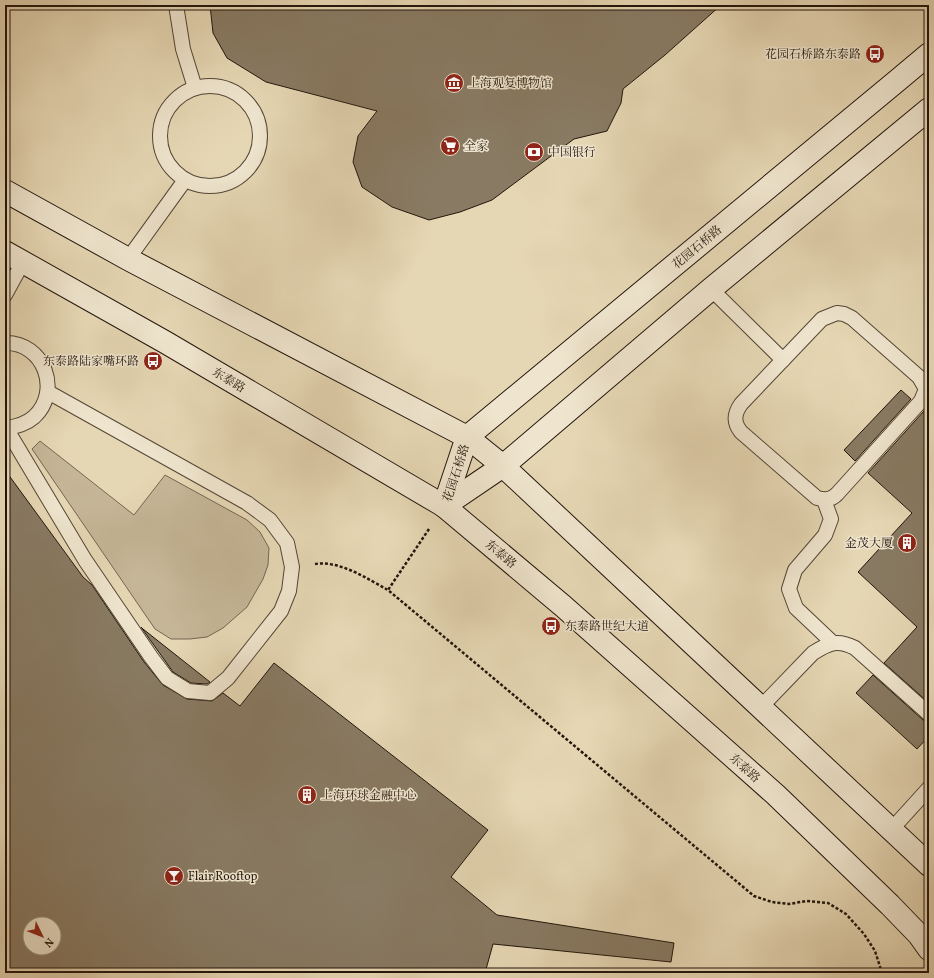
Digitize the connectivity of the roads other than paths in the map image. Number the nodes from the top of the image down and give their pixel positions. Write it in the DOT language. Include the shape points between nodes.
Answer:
graph roads {
  1 [pos="176,5"];
  2 [pos="929,54"];
  3 [pos="195,88"];
  4 [pos="929,108"];
  5 [pos="185,180"];
  6 [pos="5,191"];
  7 [pos="14,257"];
  8 [pos="128,259"];
  9 [pos="711,289"];
  10 [pos="5,295"];
  11 [pos="5,343"];
  12 [pos="783,360"];
  13 [pos="48,392"];
  14 [pos="5,428"];
  15 [pos="467,437"];
  16 [pos="502,466"];
  17 [pos="824,500"];
  18 [pos="444,506"];
  19 [pos="833,643"];
  20 [pos="761,707"];
  21 [pos="929,714"];
  22 [pos="929,788"];
  23 [pos="891,830"];
  24 [pos="929,865"];
  25 [pos="929,949"];
  1 -- 3 [label="lane" via="183,49"];
  2 -- 15 [label="street, 花园石桥路"];
  3 -- 5 [label="lane" via="181,96 169,108 162,123 160,139 164,156 172,170"];
  3 -- 5 [label="lane" via="212,86 228,89 243,97 254,110 260,125 260,142 256,158 247,171 234,181 218,186 201,186"];
  4 -- 9 [label="street, 花园石桥路"];
  5 -- 8 [label="lane"];
  6 -- 8 [label="street"];
  7 -- 10 [label="lane"];
  7 -- 18 [label="street, 东泰路" via="165,342"];
  8 -- 15 [label="street"];
  9 -- 12 [label="lane"];
  9 -- 16 [label="street, 花园石桥路"];
  11 -- 13 [label="lane" via="19,345 32,352 42,364 48,378"];
  12 -- 17 [label="lane" via="736,411 736,426 811,494"];
  12 -- 17 [label="lane" via="822,318 837,313 844,314 852,318 919,377 926,389 921,401 838,494 832,499"];
  13 -- 14 [label="lane" via="43,406 33,418 20,425"];
  13 -- 14 [label="lane" via="247,503 270,520 288,543 292,567 289,591 280,611 228,678 210,693 188,691 167,678 85,560"];
  15 -- 16 [label="street"];
  15 -- 18 [label="street, 花园石桥路"];
  16 -- 18 [label="street, 花园石桥路"];
  16 -- 20 [label="street"];
  17 -- 19 [label="lane" via="831,519 824,536 795,570 789,589 796,608"];
  18 -- 25 [label="street, 东泰路" via="563,606 776,795 890,905"];
  19 -- 20 [label="lane" via="813,653"];
  19 -- 21 [label="lane" via="845,643 854,648"];
  20 -- 23 [label="street"];
  22 -- 23 [label="lane"];
  23 -- 24 [label="street"];
}
